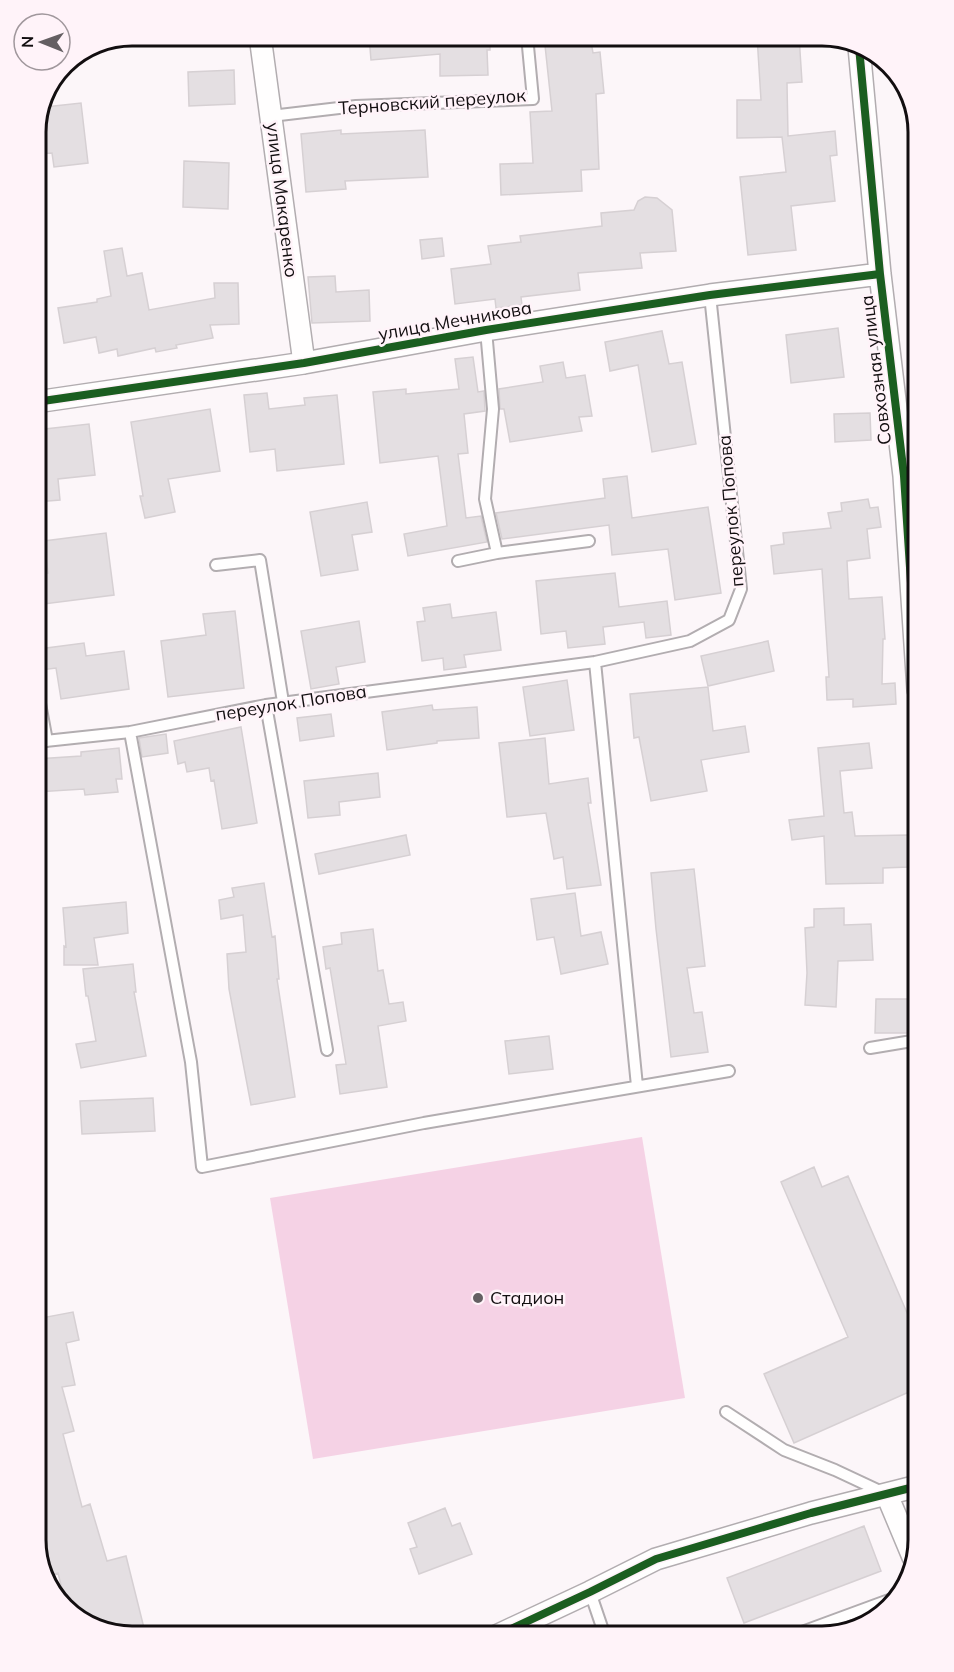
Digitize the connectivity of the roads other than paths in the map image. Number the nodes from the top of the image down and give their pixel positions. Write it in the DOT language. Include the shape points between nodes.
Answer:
graph roads {
  1 [pos="262,46"];
  2 [pos="528,47"];
  3 [pos="860,55"];
  4 [pos="272,116"];
  5 [pos="880,274"];
  6 [pos="710,295"];
  7 [pos="486,330"];
  8 [pos="304,363"];
  9 [pos="47,400"];
  10 [pos="908,456"];
  11 [pos="589,541"];
  12 [pos="497,553"];
  13 [pos="458,561"];
  14 [pos="216,566"];
  15 [pos="595,662"];
  16 [pos="283,702"];
  17 [pos="266,705"];
  18 [pos="130,732"];
  19 [pos="47,741"];
  20 [pos="908,1042"];
  21 [pos="870,1048"];
  22 [pos="327,1050"];
  23 [pos="729,1071"];
  24 [pos="637,1086"];
  25 [pos="726,1412"];
  26 [pos="908,1489"];
  27 [pos="887,1495"];
  28 [pos="908,1544"];
  29 [pos="590,1592"];
  30 [pos="878,1604"];
  31 [pos="518,1626"];
  32 [pos="601,1626"];
  33 [pos="818,1626"];
  1 -- 4 [label="street, улица Макаренко"];
  2 -- 4 [label="lane, Терновский переулок" via="533,99 356,106"];
  3 -- 5 [label="street, Совхозная улица"];
  4 -- 8 [label="street, улица Макаренко"];
  5 -- 6 [label="street, улица Мечникова"];
  5 -- 10 [label="street, Совхозная улица"];
  6 -- 7 [label="street, улица Мечникова"];
  6 -- 15 [label="lane, переулок Попова" via="741,589 729,620 690,641"];
  7 -- 8 [label="street, улица Мечникова"];
  7 -- 12 [label="lane" via="493,409 485,499"];
  8 -- 9 [label="street, улица Мечникова"];
  11 -- 12 [label="lane"];
  12 -- 13 [label="lane"];
  14 -- 16 [label="lane" via="260,560"];
  15 -- 16 [label="lane, переулок Попова"];
  15 -- 24 [label="lane"];
  16 -- 17 [label="lane, переулок Попова"];
  17 -- 18 [label="lane, переулок Попова"];
  17 -- 22 [label="lane"];
  18 -- 19 [label="lane, переулок Попова"];
  18 -- 24 [label="lane" via="190,1062 202,1167"];
  20 -- 21 [label="lane"];
  23 -- 24 [label="lane"];
  25 -- 27 [label="lane" via="784,1450"];
  26 -- 27 [label="street"];
  27 -- 28 [label="street"];
  27 -- 29 [label="street" via="656,1559"];
  29 -- 31 [label="street"];
  29 -- 32 [label="lane"];
  30 -- 33 [label="lane"];
}
